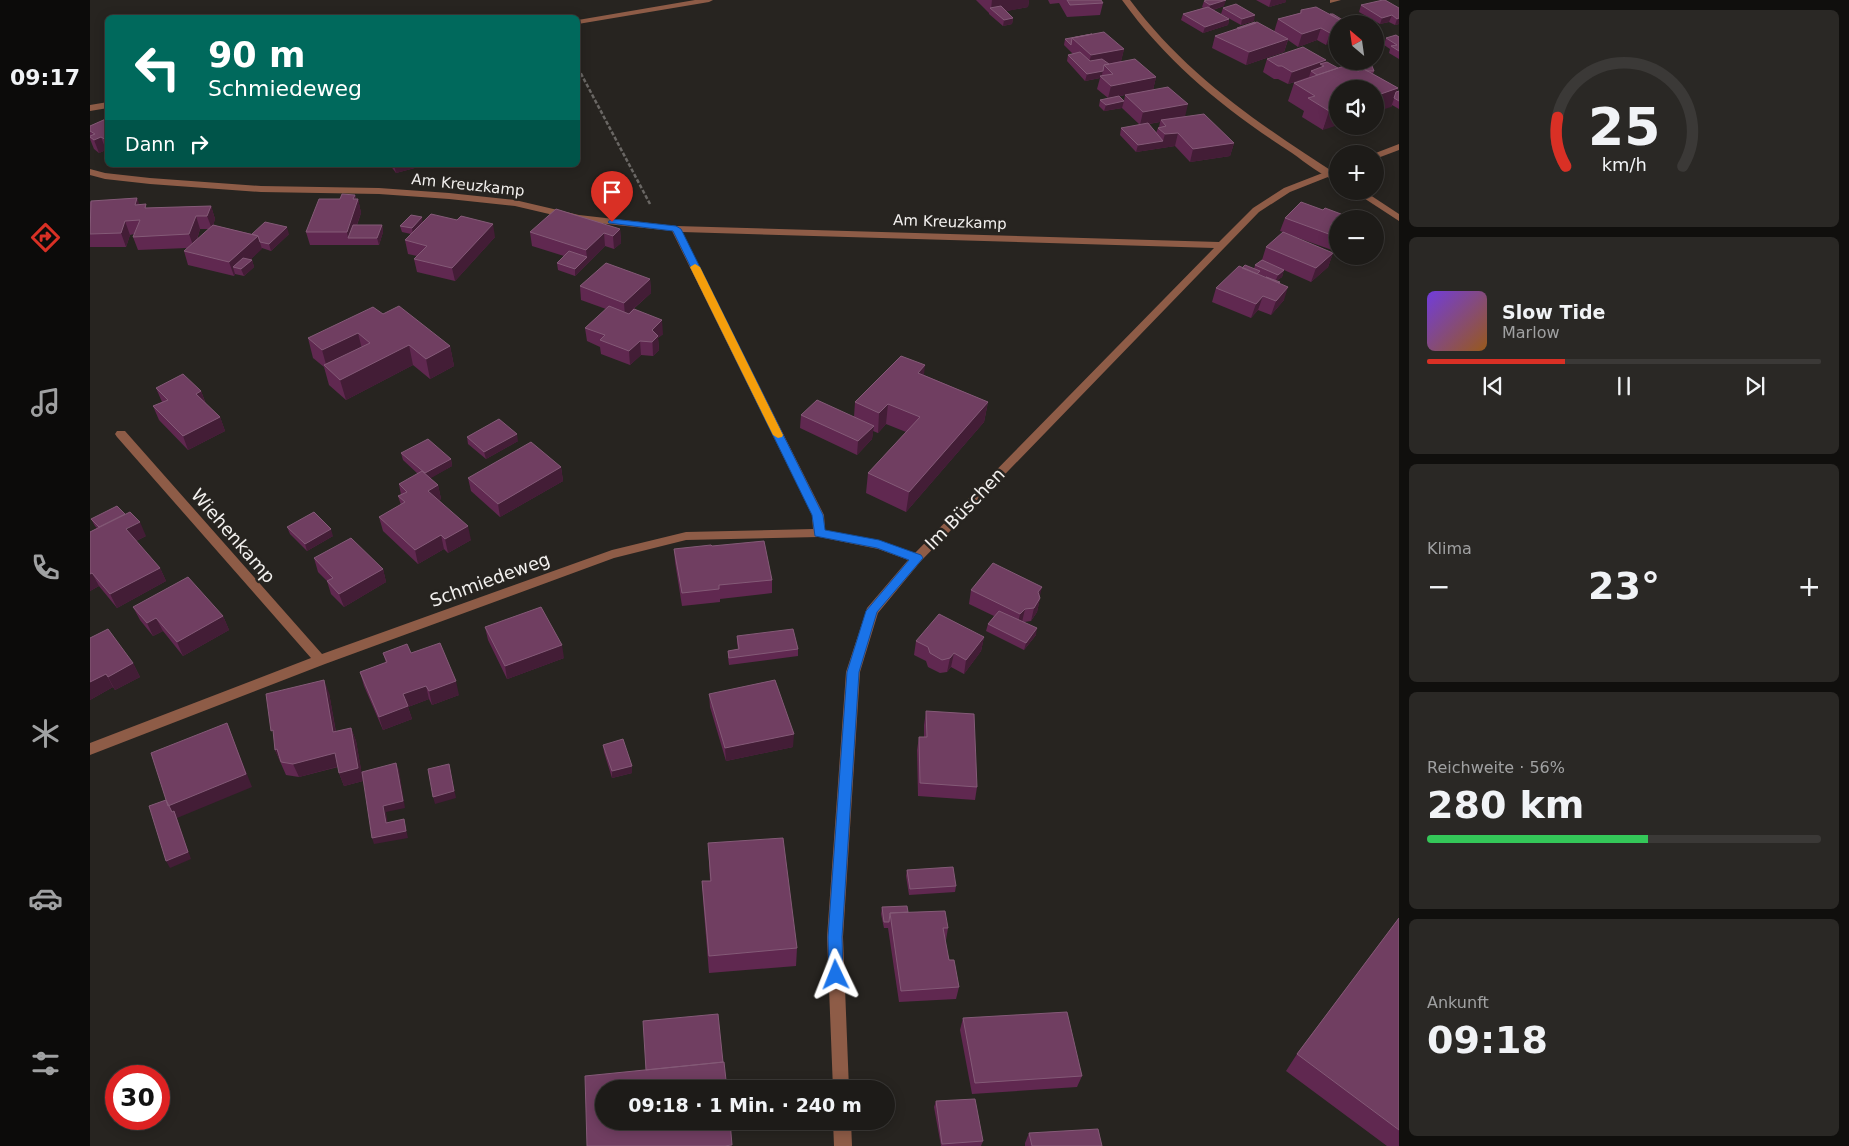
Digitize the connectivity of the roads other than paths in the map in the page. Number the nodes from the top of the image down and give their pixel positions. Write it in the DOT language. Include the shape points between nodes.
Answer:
graph roads {
  1 [pos="709,0"];
  2 [pos="1126,0"];
  3 [pos="580,22"];
  4 [pos="105,106"];
  5 [pos="90,108"];
  6 [pos="1399,146"];
  7 [pos="1384,152"];
  8 [pos="1329,170"];
  9 [pos="90,172"];
  10 [pos="1329,176"];
  11 [pos="1371,200"];
  12 [pos="1399,218"];
  13 [pos="676,229"];
  14 [pos="1224,245"];
  15 [pos="120,434"];
  16 [pos="819,533"];
  17 [pos="917,558"];
  18 [pos="320,660"];
  19 [pos="90,749"];
  20 [pos="840,1080"];
  21 [pos="842,1130"];
  22 [pos="843,1146"];
  1 -- 3 [label="street"];
  2 -- 8 [label="street" via="1151,32 1194,76 1229,104"];
  4 -- 5 [label="street"];
  6 -- 7 [label="street"];
  9 -- 13 [label="street, Am Kreuzkamp" via="104,176 260,189 450,196 515,203 579,218"];
  10 -- 14 [label="street, Im Büschen" via="1286,190 1256,210"];
  11 -- 12 [label="street"];
  13 -- 14 [label="street, Am Kreuzkamp"];
  13 -- 16 [label="street" via="818,515"];
  14 -- 17 [label="street, Im Büschen"];
  15 -- 18 [label="street, Wiehenkamp"];
  16 -- 17 [label="street, Schmiedeweg" via="879,544"];
  16 -- 18 [label="street, Schmiedeweg" via="686,536 612,554"];
  17 -- 20 [label="street, Im Büschen" via="872,611 853,672 835,937"];
  18 -- 19 [label="street, Schmiedeweg"];
  21 -- 22 [label="street"];
}
